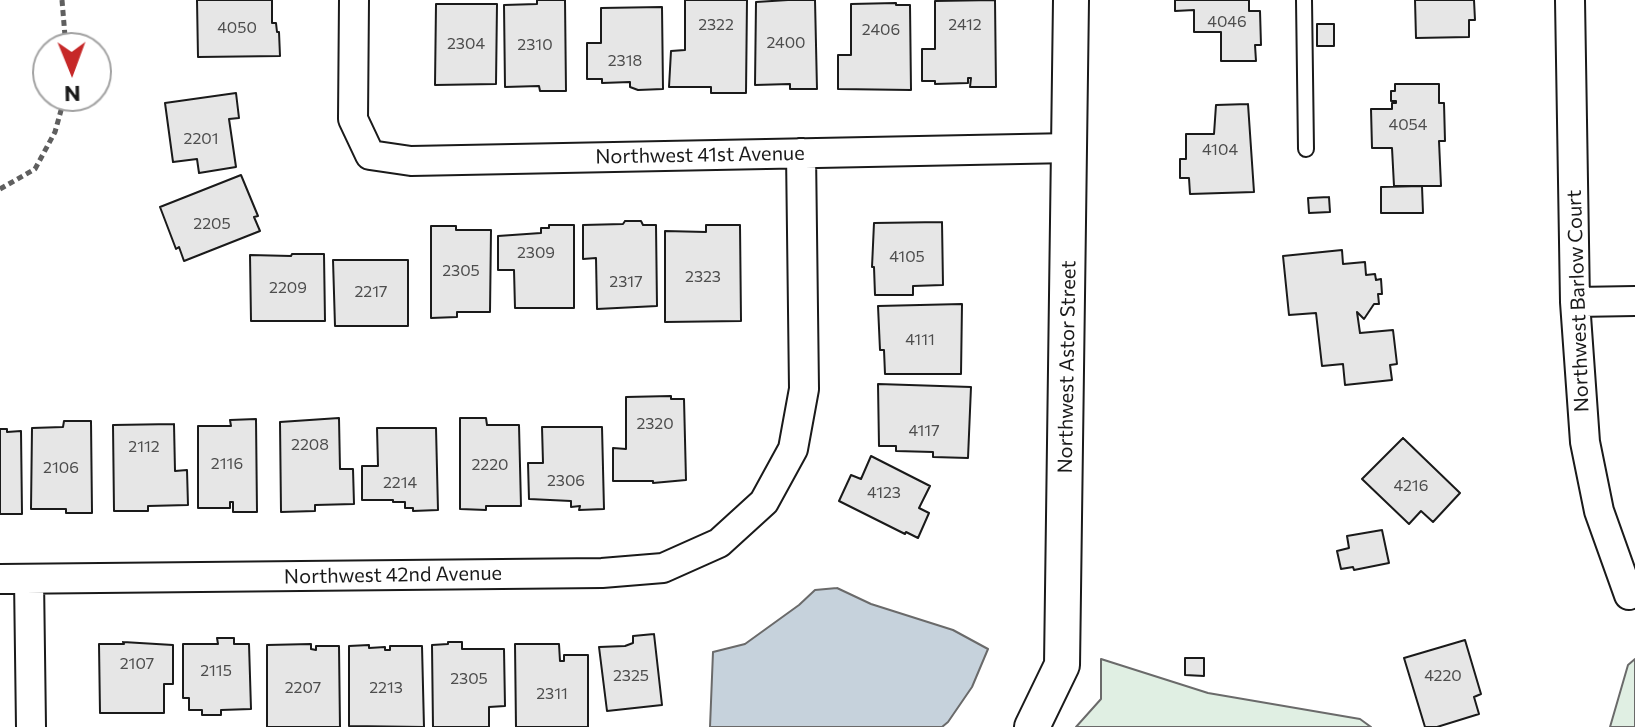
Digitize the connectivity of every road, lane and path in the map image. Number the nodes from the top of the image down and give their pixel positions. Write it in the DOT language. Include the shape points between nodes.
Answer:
graph roads {
  1 [pos="62,0"];
  2 [pos="354,0"];
  3 [pos="1071,0"];
  4 [pos="1304,0"];
  5 [pos="1570,0"];
  6 [pos="65,32"];
  7 [pos="61,112"];
  8 [pos="1071,148"];
  9 [pos="1306,149"];
  10 [pos="801,153"];
  11 [pos="0,189"];
  12 [pos="1635,301"];
  13 [pos="1575,302"];
  14 [pos="0,579"];
  15 [pos="29,579"];
  16 [pos="1629,595"];
  17 [pos="31,727"];
  18 [pos="1032,727"];
  1 -- 6 [label="path"];
  2 -- 10 [label="street, Northwest 41st Avenue" via="353,119 370,155 411,161"];
  3 -- 8 [label="street, Northwest Astor Street"];
  4 -- 9 [label="lane"];
  5 -- 13 [label="street, Northwest Barlow Court"];
  7 -- 11 [label="path" via="35,169"];
  8 -- 10 [label="street, Northwest 41st Avenue"];
  8 -- 18 [label="street, Northwest Astor Street" via="1062,665"];
  10 -- 15 [label="street, Northwest 42nd Avenue" via="804,389 793,449 764,502 719,543 663,568 602,573"];
  12 -- 13 [label="street"];
  13 -- 16 [label="street, Northwest Barlow Court" via="1585,442 1599,511"];
  14 -- 15 [label="street, Northwest 42nd Avenue"];
  15 -- 17 [label="street"];
}
